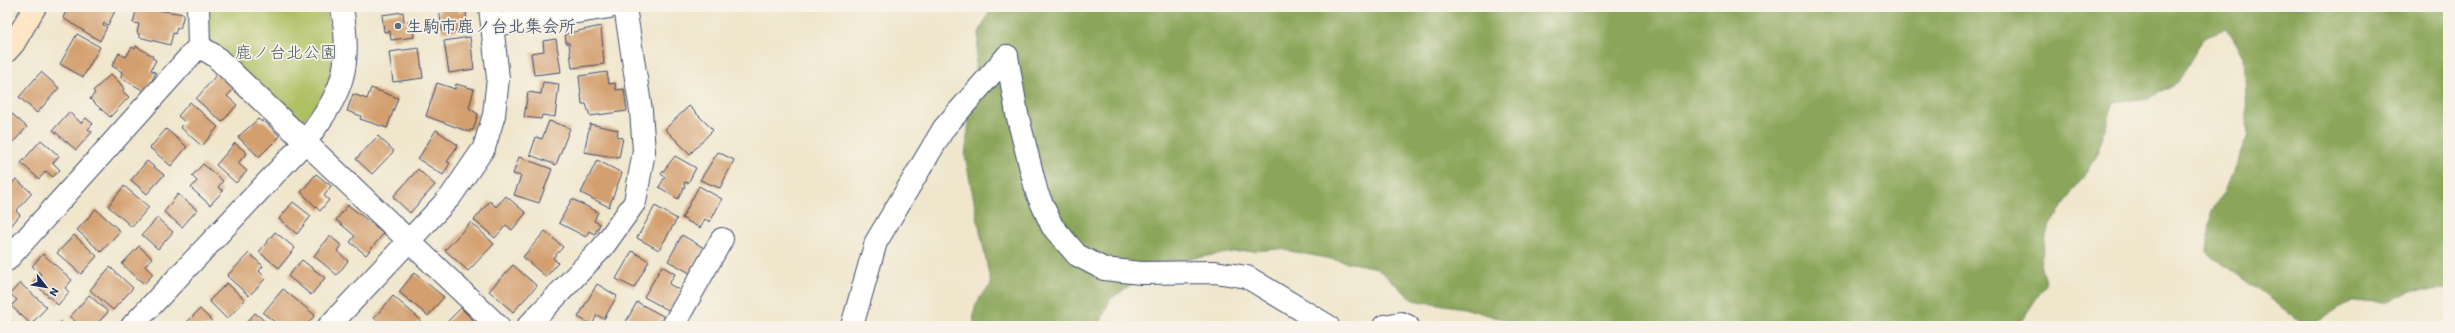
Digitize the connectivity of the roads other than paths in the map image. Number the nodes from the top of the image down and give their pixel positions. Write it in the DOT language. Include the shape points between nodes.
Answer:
graph roads {
  1 [pos="35,7"];
  2 [pos="198,7"];
  3 [pos="342,7"];
  4 [pos="610,7"];
  5 [pos="625,7"];
  6 [pos="491,16"];
  7 [pos="198,46"];
  8 [pos="7,51"];
  9 [pos="305,142"];
  10 [pos="722,239"];
  11 [pos="409,241"];
  12 [pos="7,260"];
  13 [pos="132,326"];
  14 [pos="329,326"];
  15 [pos="498,326"];
  16 [pos="528,326"];
  17 [pos="673,326"];
  18 [pos="852,326"];
  19 [pos="1328,326"];
  20 [pos="1384,326"];
  21 [pos="1408,326"];
  1 -- 8 [label="street"];
  2 -- 7 [label="street"];
  3 -- 9 [label="street" via="347,48 338,94"];
  4 -- 6 [label="street"];
  5 -- 16 [label="street" via="641,111 644,151 635,202 603,247"];
  6 -- 11 [label="street" via="498,78 494,115 484,148 470,172 451,196"];
  7 -- 9 [label="street" via="215,56"];
  7 -- 12 [label="street"];
  9 -- 11 [label="street"];
  9 -- 13 [label="street"];
  10 -- 17 [label="street"];
  11 -- 14 [label="street"];
  11 -- 15 [label="street"];
  18 -- 19 [label="street" via="876,242 944,128 1007,56 1017,114 1036,193 1052,226 1077,255 1104,269 1142,273 1215,272 1247,277"];
  20 -- 21 [label="street" via="1402,323"];
}
